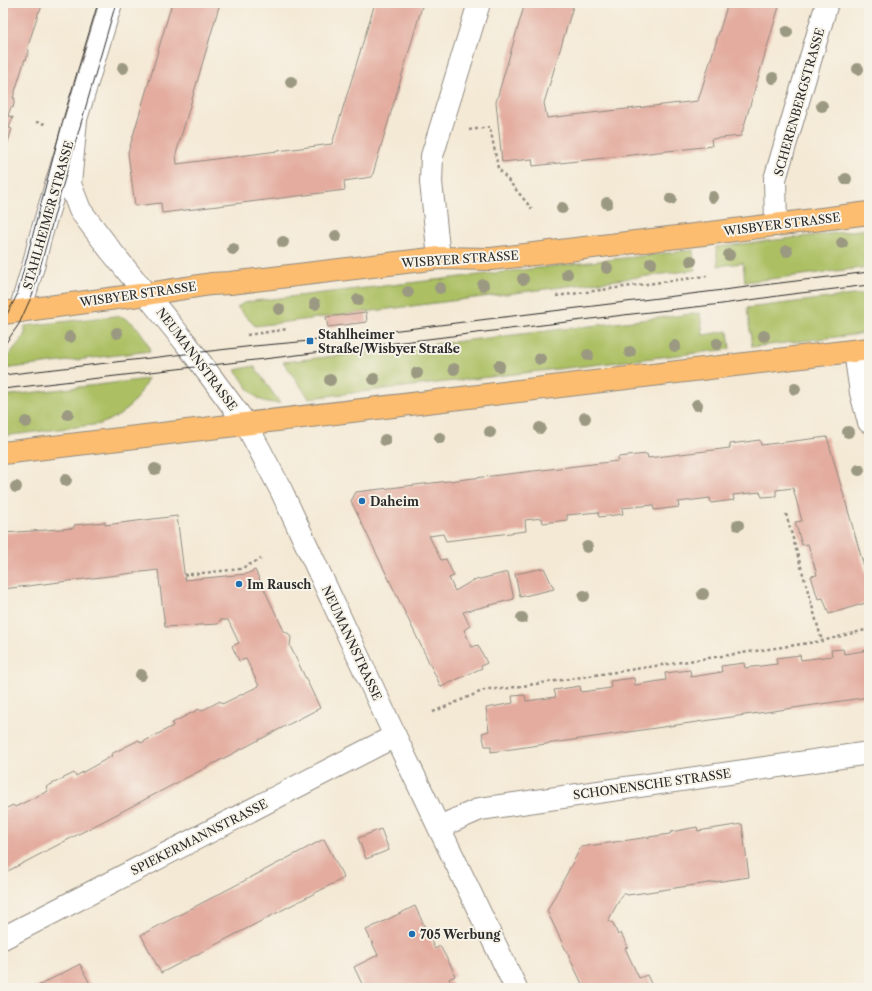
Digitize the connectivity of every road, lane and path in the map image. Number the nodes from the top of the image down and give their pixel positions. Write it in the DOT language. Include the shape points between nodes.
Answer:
graph roads {
  1 [pos="111,3"];
  2 [pos="478,3"];
  3 [pos="828,3"];
  4 [pos="76,120"];
  5 [pos="36,122"];
  6 [pos="45,124"];
  7 [pos="469,130"];
  8 [pos="532,209"];
  9 [pos="869,213"];
  10 [pos="776,225"];
  11 [pos="438,258"];
  12 [pos="707,276"];
  13 [pos="147,294"];
  14 [pos="556,296"];
  15 [pos="11,312"];
  16 [pos="288,329"];
  17 [pos="247,335"];
  18 [pos="862,350"];
  19 [pos="869,422"];
  20 [pos="246,424"];
  21 [pos="3,453"];
  22 [pos="786,514"];
  23 [pos="261,559"];
  24 [pos="184,575"];
  25 [pos="869,628"];
  26 [pos="822,641"];
  27 [pos="432,712"];
  28 [pos="396,736"];
  29 [pos="869,753"];
  30 [pos="439,827"];
  31 [pos="3,938"];
  32 [pos="516,988"];
  1 -- 4 [label="street, STAHLHEIMER STRASSE"];
  2 -- 11 [label="street" via="432,156 431,182"];
  3 -- 10 [label="street, SCHERENBERGSTRASSE" via="775,179"];
  4 -- 13 [label="street, STAHLHEIMER STRASSE" via="70,184 80,210"];
  4 -- 15 [label="street, STAHLHEIMER STRASSE" via="34,263"];
  5 -- 6 [label="path"];
  7 -- 8 [label="path" via="490,127 498,168"];
  9 -- 10 [label="main road, WISBYER STRASSE"];
  10 -- 11 [label="main road, WISBYER STRASSE" via="491,258"];
  11 -- 13 [label="main road, WISBYER STRASSE" via="211,284"];
  12 -- 14 [label="path"];
  13 -- 15 [label="main road, WISBYER STRASSE"];
  13 -- 20 [label="street, NEUMANNSTRASSE"];
  16 -- 17 [label="path"];
  18 -- 19 [label="street" via="860,394"];
  18 -- 20 [label="main road"];
  20 -- 21 [label="main road"];
  20 -- 28 [label="street, NEUMANNSTRASSE" via="281,490"];
  22 -- 26 [label="path"];
  23 -- 24 [label="path" via="240,568"];
  25 -- 26 [label="path"];
  26 -- 27 [label="path" via="502,689 487,689"];
  28 -- 30 [label="street, NEUMANNSTRASSE"];
  28 -- 31 [label="street, SPIEKERMANNSTRASSE"];
  29 -- 30 [label="street, SCHONENSCHE STRASSE" via="480,809"];
  30 -- 32 [label="street, NEUMANNSTRASSE"];
}
